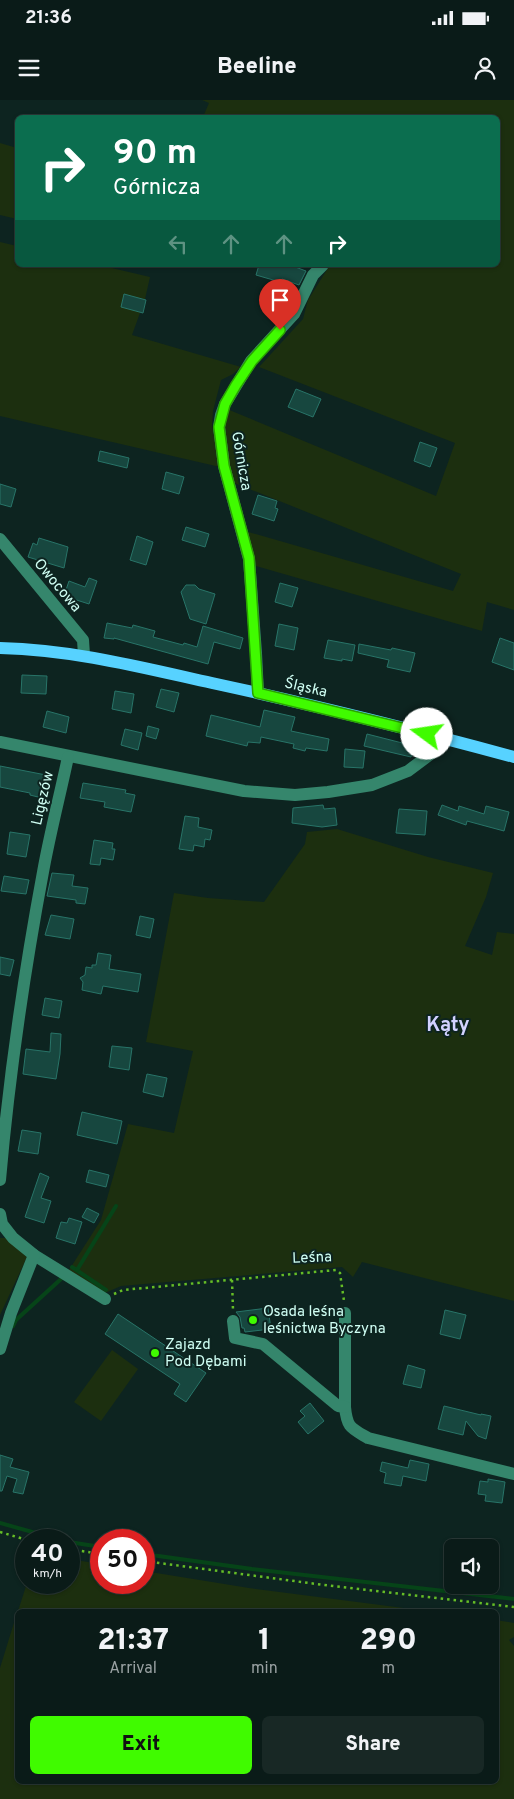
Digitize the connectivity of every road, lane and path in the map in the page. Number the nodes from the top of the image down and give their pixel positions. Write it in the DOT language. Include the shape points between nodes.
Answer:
graph roads {
  1 [pos="321,267"];
  2 [pos="0,539"];
  3 [pos="0,648"];
  4 [pos="84,655"];
  5 [pos="258,693"];
  6 [pos="446,738"];
  7 [pos="0,742"];
  8 [pos="514,756"];
  9 [pos="68,757"];
  10 [pos="0,1180"];
  11 [pos="0,1214"];
  12 [pos="34,1255"];
  13 [pos="232,1280"];
  14 [pos="105,1299"];
  15 [pos="345,1312"];
  16 [pos="233,1321"];
  17 [pos="0,1349"];
  18 [pos="346,1407"];
  19 [pos="514,1474"];
  20 [pos="0,1532"];
  21 [pos="15,1536"];
  22 [pos="155,1562"];
  23 [pos="514,1607"];
  1 -- 5 [label="street, Górnicza" via="313,275 294,314 252,361 221,415 224,466 249,558"];
  2 -- 4 [label="street, Owocowa" via="83,640"];
  3 -- 4 [label="main road, Śląska"];
  4 -- 5 [label="main road, Śląska"];
  5 -- 6 [label="main road, Śląska"];
  6 -- 8 [label="main road, Śląska"];
  6 -- 9 [label="street, Ligęzów" via="440,747 408,771 372,785 295,795 244,791"];
  7 -- 9 [label="street"];
  9 -- 10 [label="street, Ligęzów" via="32,936 7,1098"];
  11 -- 12 [label="street" via="2,1224 13,1238"];
  12 -- 14 [label="street"];
  12 -- 17 [label="street"];
  13 -- 14 [label="path, Leśna" via="122,1290"];
  13 -- 15 [label="path, Leśna" via="336,1270 340,1273"];
  13 -- 16 [label="path"];
  15 -- 18 [label="street"];
  16 -- 18 [label="street" via="235,1338 263,1344 338,1406"];
  18 -- 19 [label="street" via="350,1428 368,1438"];
  20 -- 21 [label="path"];
  22 -- 23 [label="path"];
}
